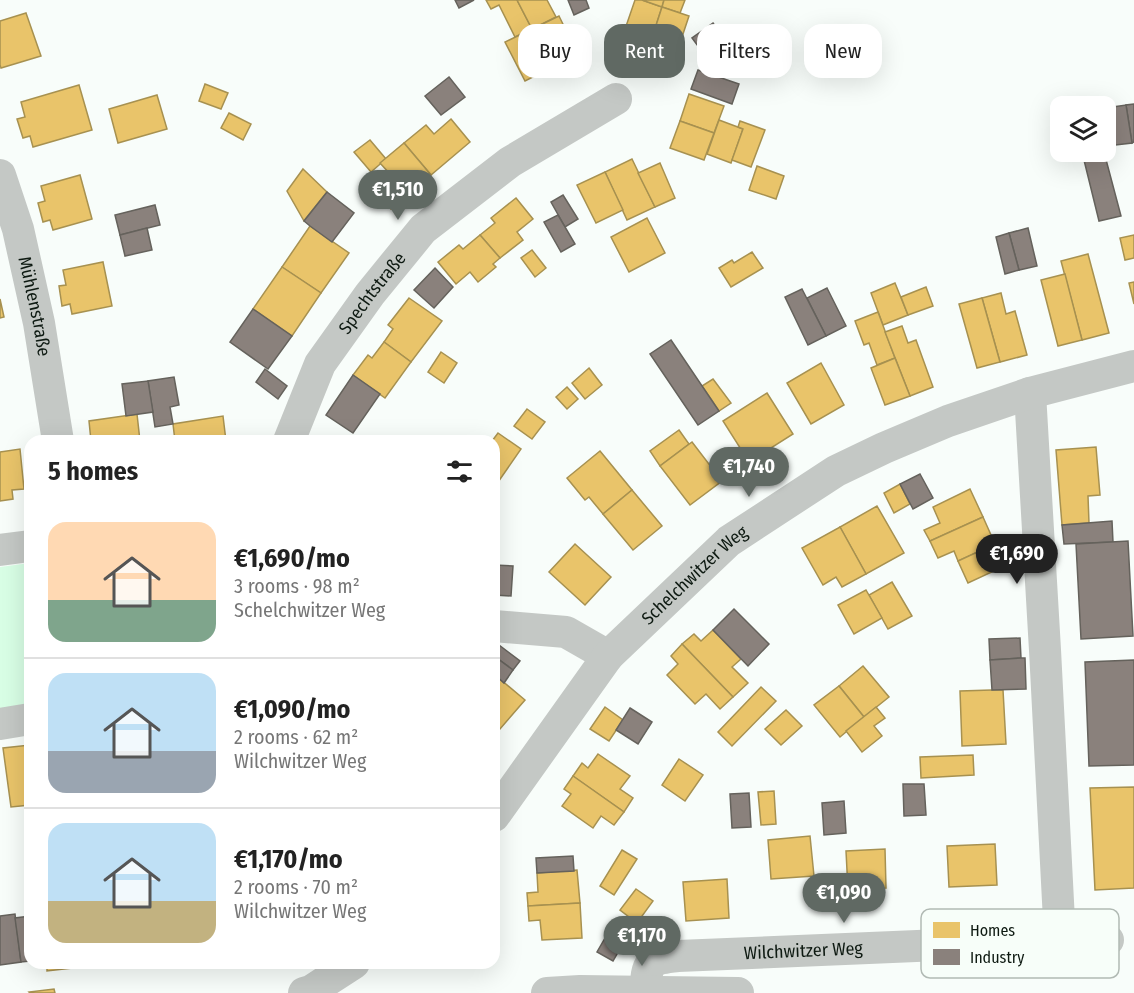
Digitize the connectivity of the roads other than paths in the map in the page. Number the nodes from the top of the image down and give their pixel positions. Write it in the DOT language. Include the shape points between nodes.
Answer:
graph roads {
  1 [pos="616,99"];
  2 [pos="0,175"];
  3 [pos="1134,366"];
  4 [pos="1030,393"];
  5 [pos="57,435"];
  6 [pos="291,435"];
  7 [pos="24,547"];
  8 [pos="0,550"];
  9 [pos="500,626"];
  10 [pos="608,656"];
  11 [pos="24,721"];
  12 [pos="0,724"];
  13 [pos="500,808"];
  14 [pos="1059,909"];
  15 [pos="921,945"];
  16 [pos="345,969"];
  17 [pos="311,992"];
  18 [pos="646,992"];
  19 [pos="547,993"];
  20 [pos="738,993"];
  1 -- 6 [label="street, Spechtstraße" via="510,162 423,230 370,294 320,364"];
  2 -- 5 [label="street, Mühlenstraße" via="18,230 34,302"];
  3 -- 4 [label="street, Schelchwitzer Weg"];
  4 -- 10 [label="street, Schelchwitzer Weg" via="948,421 836,471 729,541"];
  4 -- 14 [label="street"];
  7 -- 8 [label="street"];
  9 -- 10 [label="street" via="566,632"];
  10 -- 13 [label="street, Schelchwitzer Weg"];
  11 -- 12 [label="street"];
  15 -- 18 [label="street, Wilchwitzer Weg" via="659,958 650,965"];
  16 -- 17 [label="street"];
  18 -- 19 [label="street"];
  18 -- 20 [label="street"];
}
